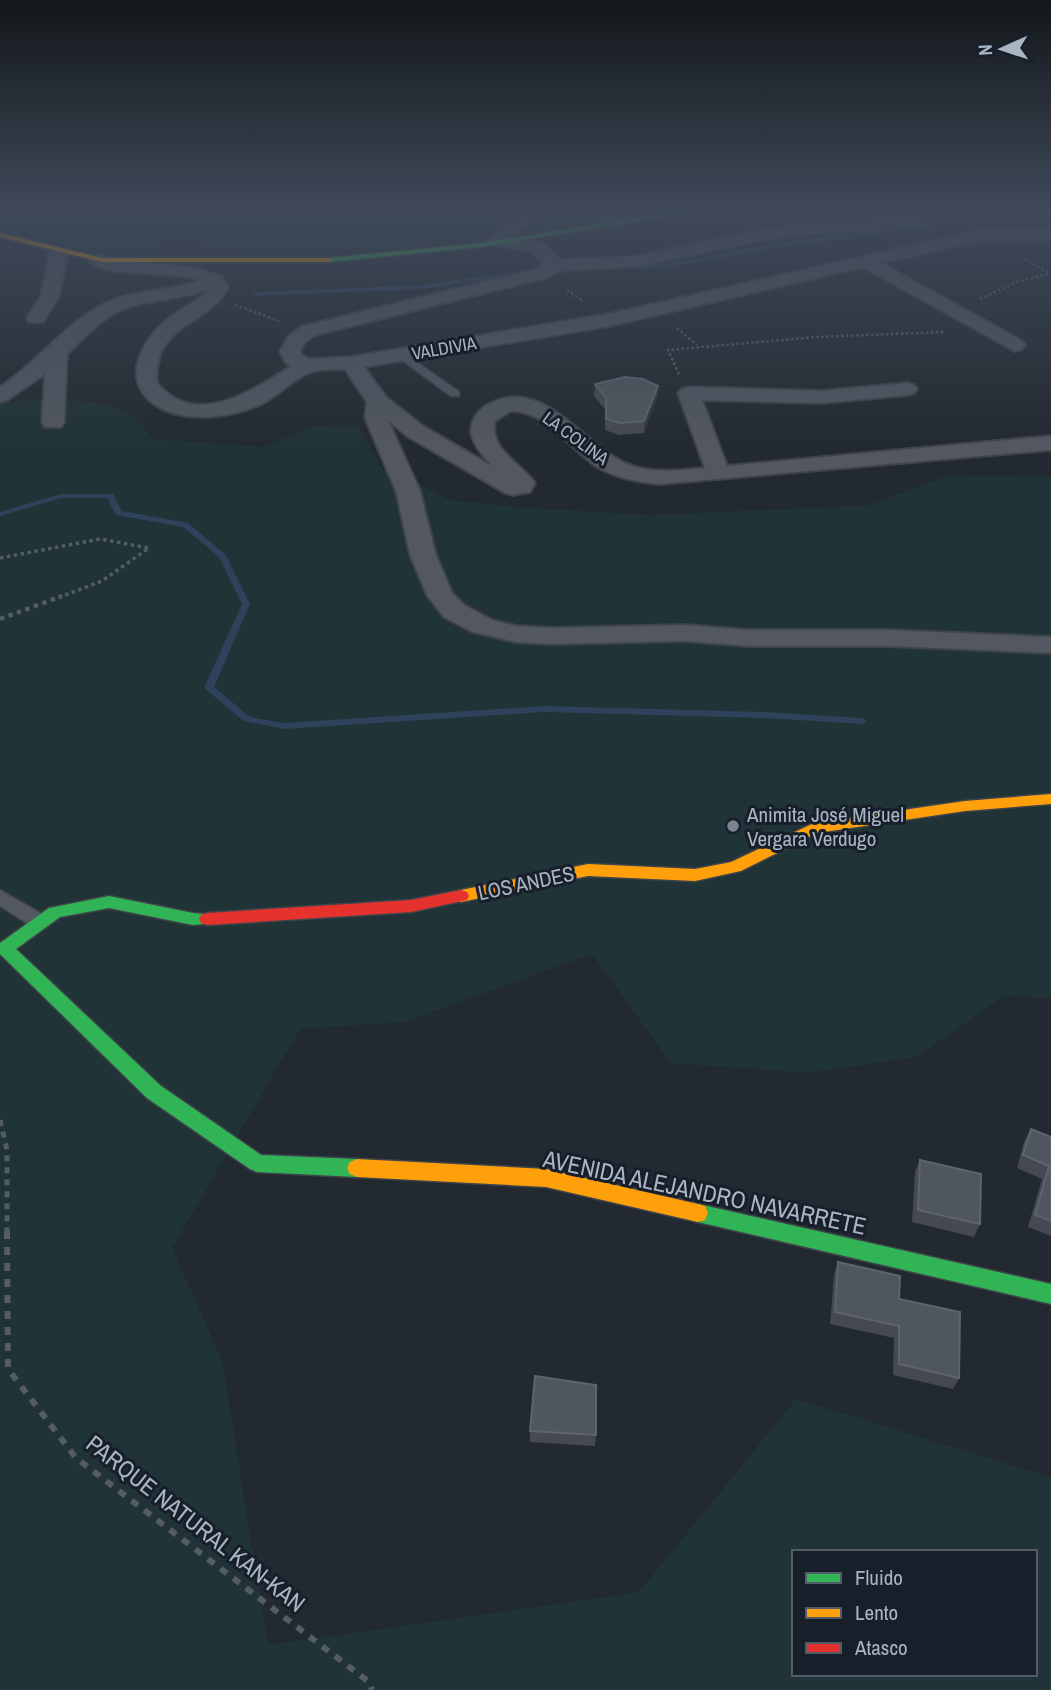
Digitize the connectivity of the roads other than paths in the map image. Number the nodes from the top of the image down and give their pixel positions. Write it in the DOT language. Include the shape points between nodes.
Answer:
graph roads {
  1 [pos="51,290"];
  2 [pos="203,290"];
  3 [pos="214,290"];
  4 [pos="468,290"];
  5 [pos="740,290"];
  6 [pos="914,290"];
  7 [pos="36,318"];
  8 [pos="1015,345"];
  9 [pos="57,351"];
  10 [pos="402,355"];
  11 [pos="351,363"];
  12 [pos="306,365"];
  13 [pos="907,389"];
  14 [pos="455,394"];
  15 [pos="0,396"];
  16 [pos="379,402"];
  17 [pos="53,422"];
  18 [pos="1051,443"];
  19 [pos="718,471"];
  20 [pos="1051,645"];
  21 [pos="1051,799"];
  22 [pos="0,897"];
  23 [pos="40,922"];
  24 [pos="5,948"];
  25 [pos="1051,1294"];
  1 -- 7 [label="street"];
  2 -- 9 [label="street" via="122,303 94,318"];
  3 -- 12 [label="street, VALDIVIA" via="153,348 146,368 147,384 156,395 194,411 225,408 251,400"];
  4 -- 12 [label="street" via="308,331 290,351 293,359"];
  5 -- 10 [label="street, VALDIVIA" via="609,320"];
  6 -- 8 [label="street"];
  9 -- 15 [label="street" via="31,376"];
  9 -- 17 [label="street"];
  10 -- 11 [label="street, VALDIVIA"];
  10 -- 14 [label="lane"];
  11 -- 12 [label="street, VALDIVIA"];
  11 -- 16 [label="street"];
  13 -- 19 [label="street" via="822,397 689,393"];
  16 -- 19 [label="street, LA COLINA" via="415,431 513,488 523,483 496,457 482,430 487,415 507,405 537,410 624,471 668,477"];
  16 -- 20 [label="street" via="378,425 408,491 423,555 440,595 454,611 483,626 551,636 684,633"];
  18 -- 19 [label="street, LA COLINA"];
  21 -- 23 [label="street, LOS ANDES" via="814,828 735,867 695,875 589,870 411,906 262,917 193,919 109,902 55,912"];
  22 -- 23 [label="lane"];
  23 -- 24 [label="street, LOS ANDES"];
  24 -- 25 [label="street, AVENIDA ALEJANDRO NAVARRETE" via="154,1092 257,1163 546,1178"];
}
